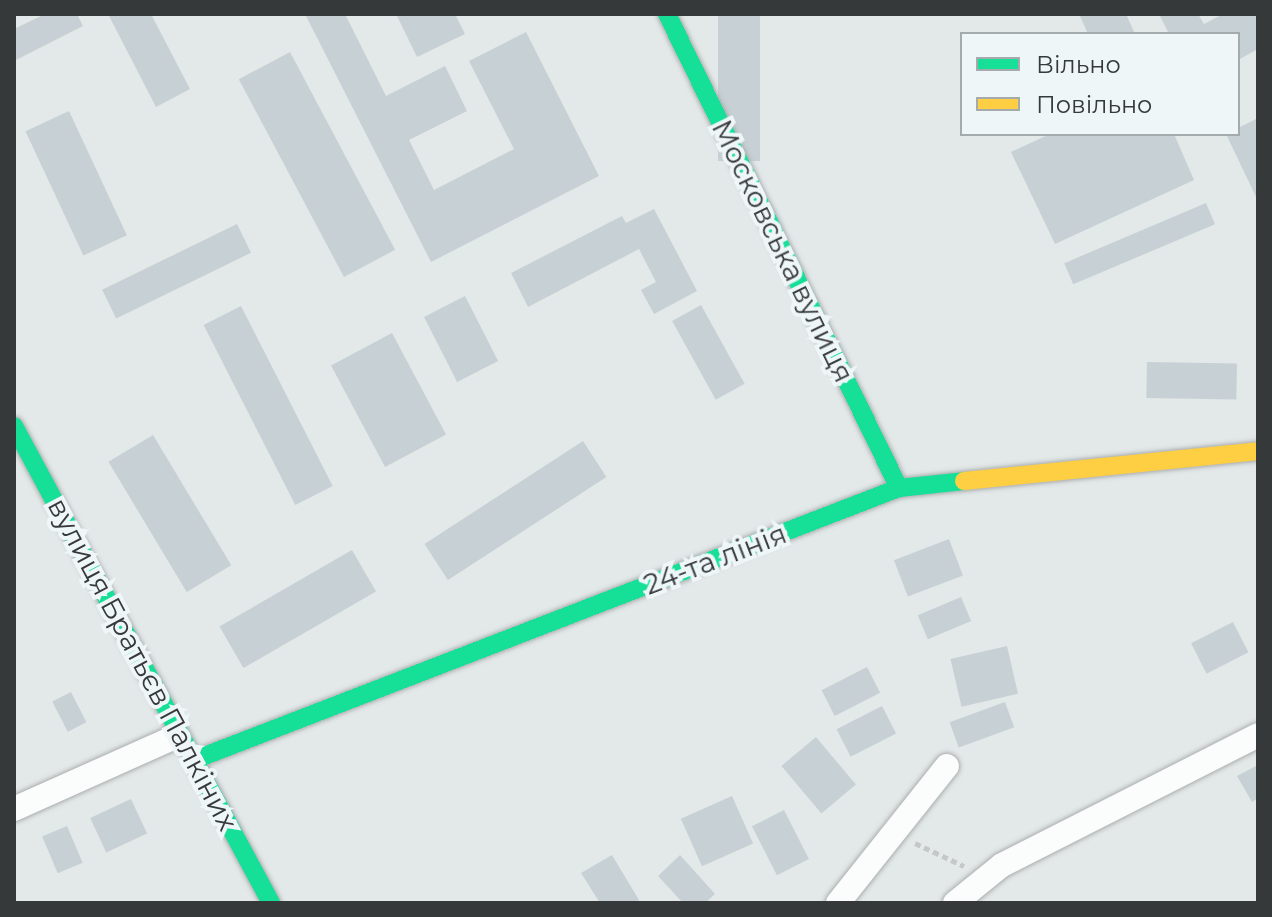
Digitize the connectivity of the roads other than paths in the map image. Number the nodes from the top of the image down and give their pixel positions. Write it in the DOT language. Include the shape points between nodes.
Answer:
graph roads {
  1 [pos="667,14"];
  2 [pos="14,426"];
  3 [pos="1258,451"];
  4 [pos="899,488"];
  5 [pos="1258,735"];
  6 [pos="177,736"];
  7 [pos="194,760"];
  8 [pos="947,766"];
  9 [pos="14,809"];
  10 [pos="271,903"];
  11 [pos="838,903"];
  12 [pos="955,903"];
  1 -- 4 [label="street, Московська вулиця"];
  2 -- 6 [label="street, вулиця Братьєв Палкіних" via="126,626"];
  3 -- 4 [label="street, 24-та лінія"];
  4 -- 7 [label="street, 24-та лінія"];
  5 -- 12 [label="street" via="1002,865"];
  6 -- 7 [label="street, вулиця Братьєв Палкіних"];
  6 -- 9 [label="street"];
  7 -- 10 [label="street, вулиця Братьєв Палкіних"];
  8 -- 11 [label="street"];
}
